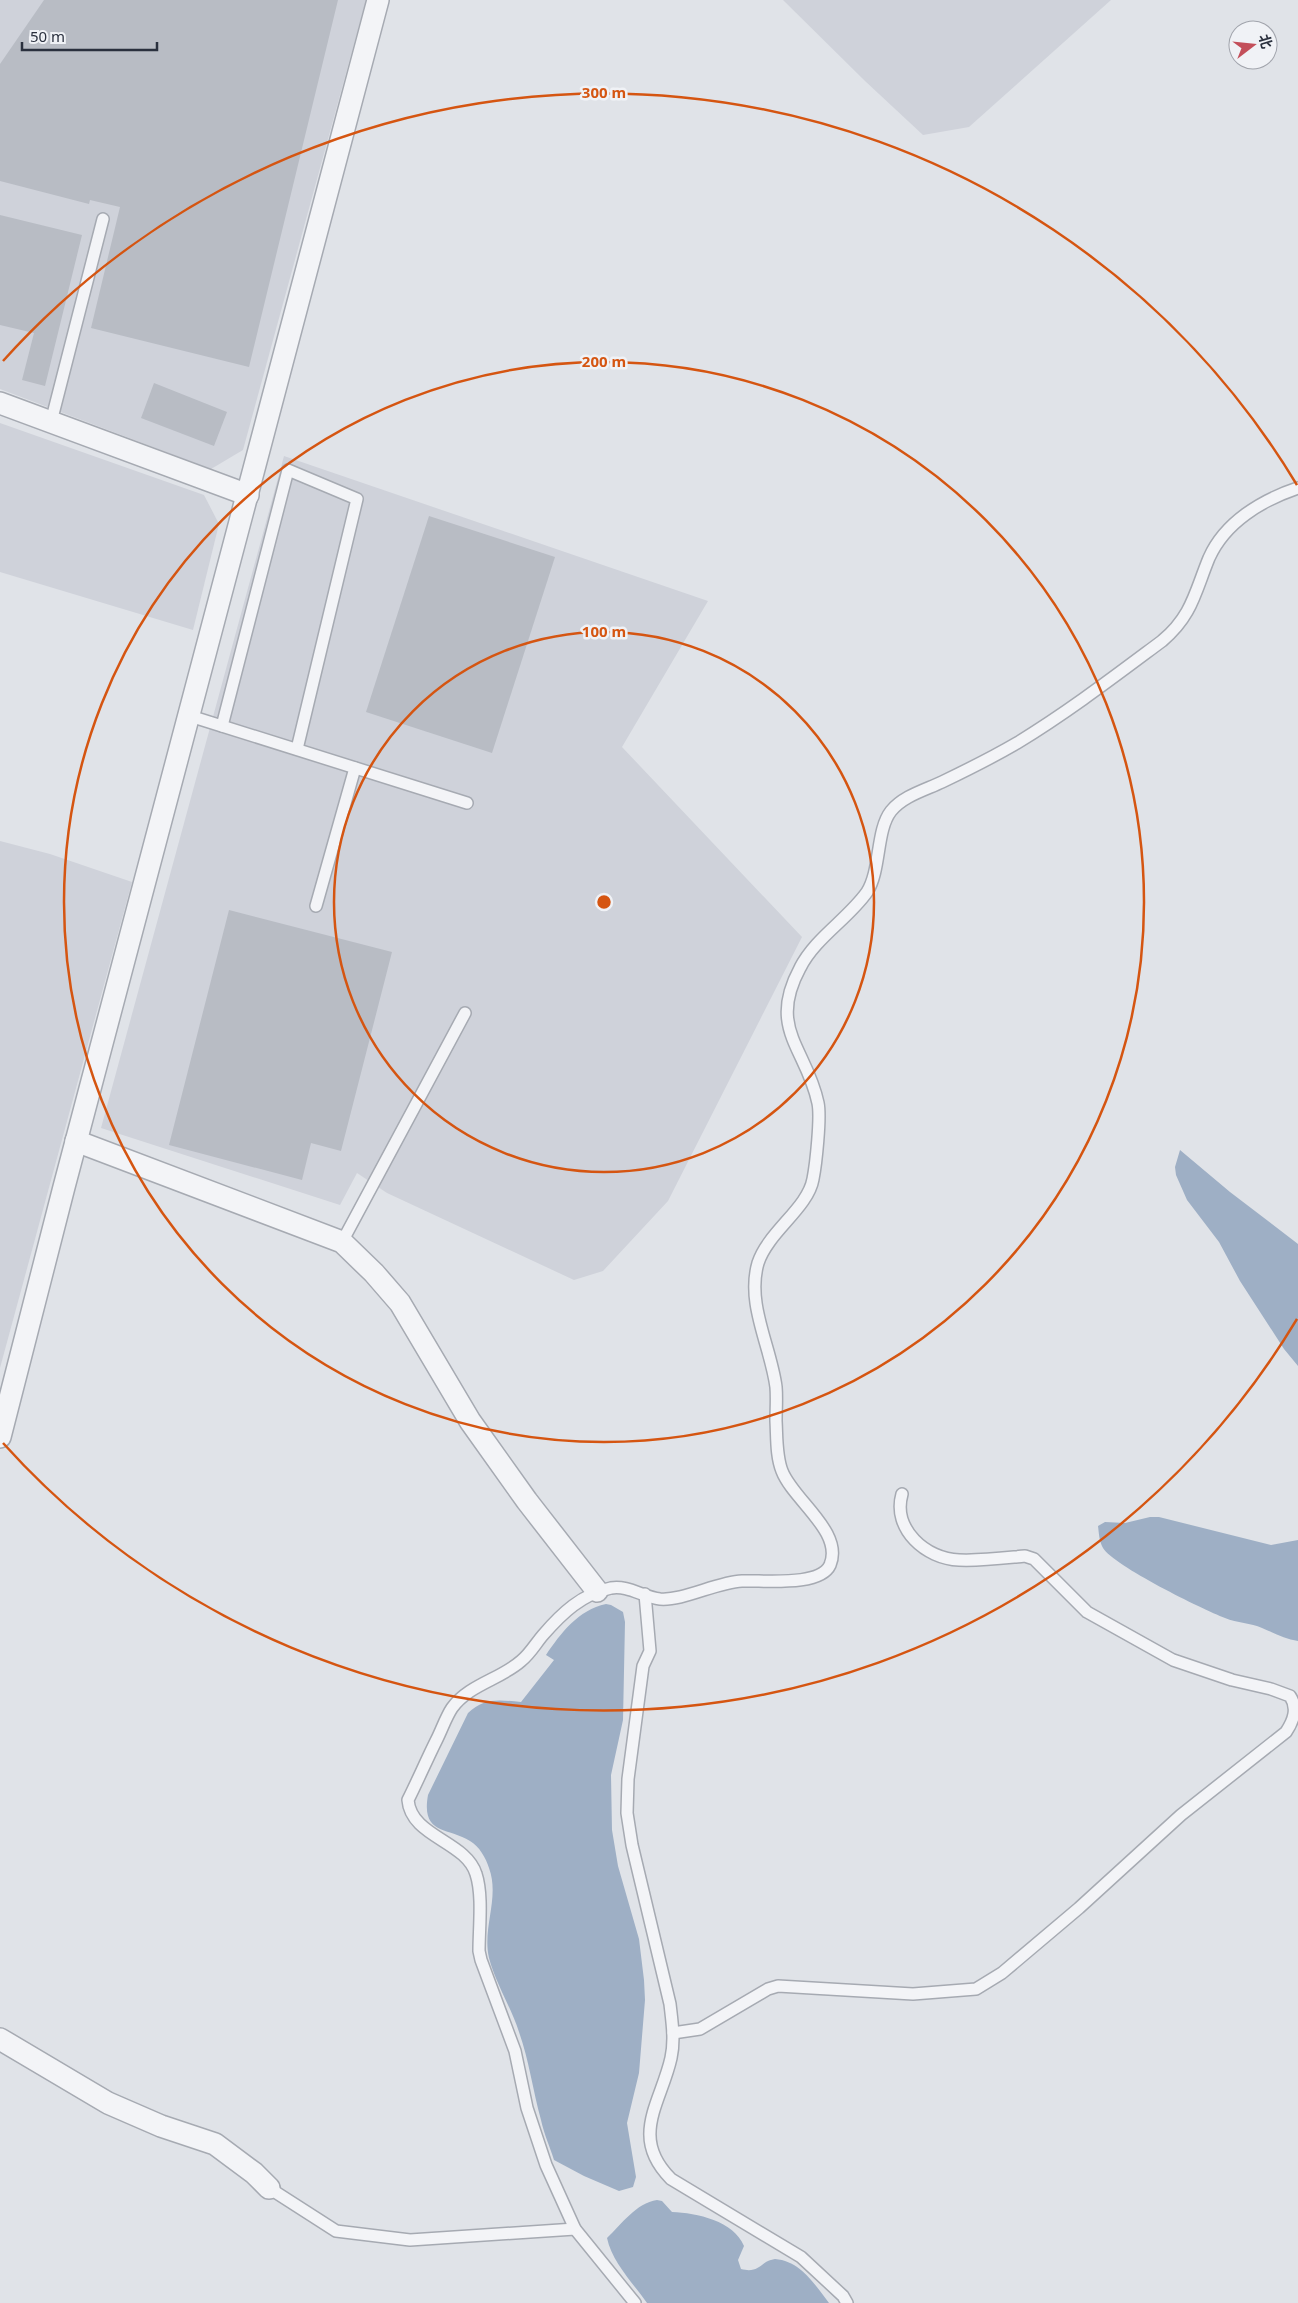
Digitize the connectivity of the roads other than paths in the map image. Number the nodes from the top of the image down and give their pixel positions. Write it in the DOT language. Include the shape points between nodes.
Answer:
graph roads {
  1 [pos="378,0"];
  2 [pos="104,219"];
  3 [pos="0,403"];
  4 [pos="51,422"];
  5 [pos="1298,488"];
  6 [pos="248,495"];
  7 [pos="190,716"];
  8 [pos="222,726"];
  9 [pos="297,750"];
  10 [pos="355,768"];
  11 [pos="467,803"];
  12 [pos="316,906"];
  13 [pos="465,1013"];
  14 [pos="76,1141"];
  15 [pos="342,1242"];
  16 [pos="0,1437"];
  17 [pos="902,1494"];
  18 [pos="597,1592"];
  19 [pos="645,1594"];
  20 [pos="673,2033"];
  21 [pos="0,2039"];
  22 [pos="269,2188"];
  23 [pos="575,2229"];
  24 [pos="635,2303"];
  25 [pos="847,2303"];
  1 -- 6 [label="street"];
  2 -- 4 [label="lane"];
  3 -- 4 [label="street"];
  4 -- 6 [label="street"];
  5 -- 19 [label="lane" via="1264,502 1230,529 1210,557 1189,611 1162,641 1044,726 978,764 910,796 888,815 868,890 808,954 790,993 787,1022 818,1104 814,1178 807,1196 767,1244 755,1277 756,1301 776,1387 777,1444 781,1468 795,1494 821,1523 828,1536 833,1550 831,1564 821,1575 807,1579 735,1582 661,1599"];
  6 -- 7 [label="street"];
  7 -- 8 [label="lane"];
  7 -- 14 [label="street"];
  8 -- 9 [label="lane"];
  8 -- 9 [label="lane" via="288,470 357,499"];
  9 -- 10 [label="lane"];
  10 -- 11 [label="lane"];
  10 -- 12 [label="lane"];
  13 -- 15 [label="lane"];
  14 -- 15 [label="street"];
  14 -- 16 [label="street"];
  15 -- 18 [label="street" via="400,1302 476,1429"];
  17 -- 20 [label="lane" via="899,1509 903,1523 914,1540 926,1549 958,1560 1025,1556 1034,1559 1087,1612 1173,1660 1290,1696 1295,1709 1294,1719 1286,1732 1181,1815 1002,1973 976,1990 913,1994 778,1986 700,2028"];
  18 -- 19 [label="lane" via="618,1587"];
  18 -- 23 [label="lane" via="578,1600 544,1633 521,1662 487,1680 455,1705 408,1800 418,1821 465,1857 476,1873 481,1960 515,2051 527,2108 546,2164"];
  19 -- 20 [label="lane" via="650,1651 643,1666 628,1779 627,1813 670,2004"];
  20 -- 25 [label="lane" via="671,2058 650,2117 654,2155 660,2168 671,2179 801,2257"];
  21 -- 22 [label="street" via="108,2103 161,2126 215,2144"];
  22 -- 23 [label="lane" via="336,2232 410,2240"];
  23 -- 24 [label="lane"];
}
